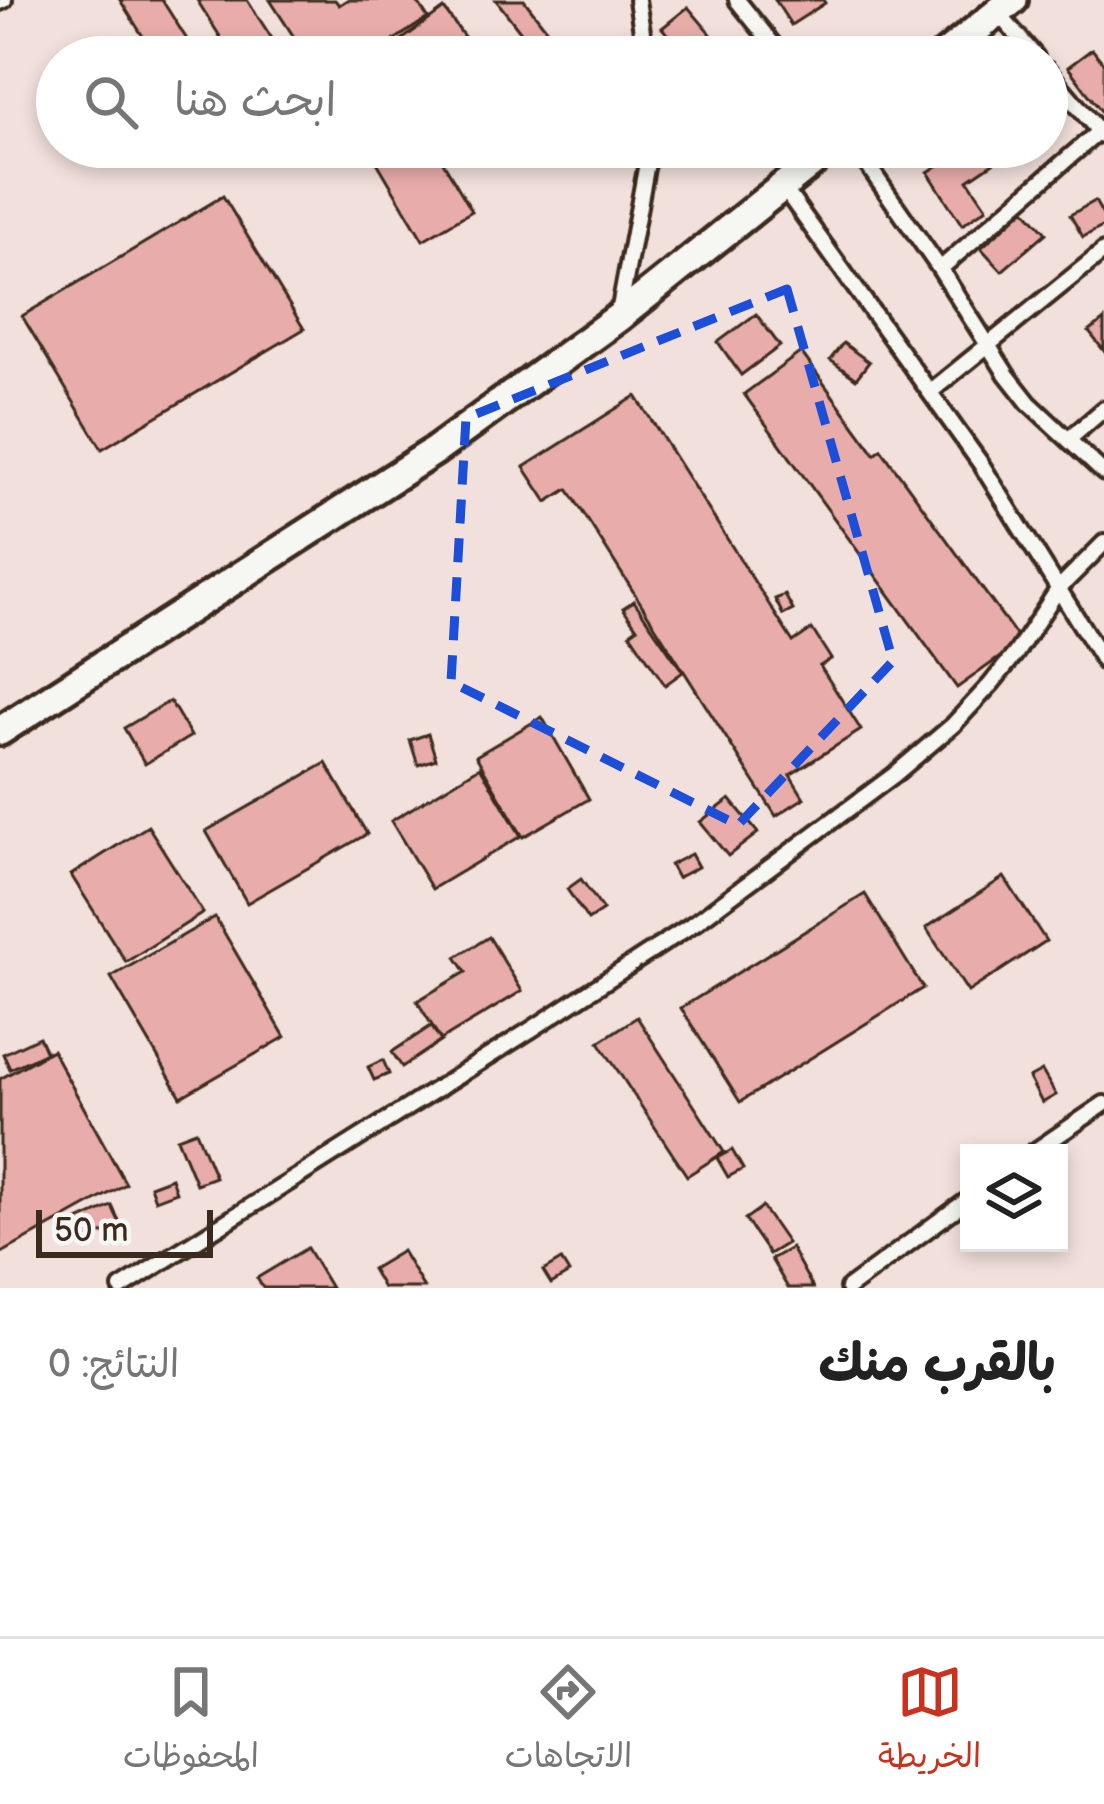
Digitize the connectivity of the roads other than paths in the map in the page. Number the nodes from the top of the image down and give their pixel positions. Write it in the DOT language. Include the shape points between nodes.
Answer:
graph roads {
  1 [pos="637,0"];
  2 [pos="737,0"];
  3 [pos="1005,6"];
  4 [pos="643,36"];
  5 [pos="766,36"];
  6 [pos="968,36"];
  7 [pos="1023,36"];
  8 [pos="1068,94"];
  9 [pos="1102,132"];
  10 [pos="1068,161"];
  11 [pos="646,168"];
  12 [pos="806,168"];
  13 [pos="870,168"];
  14 [pos="1059,168"];
  15 [pos="783,187"];
  16 [pos="1104,250"];
  17 [pos="940,269"];
  18 [pos="619,317"];
  19 [pos="986,345"];
  20 [pos="930,392"];
  21 [pos="1104,409"];
  22 [pos="1069,439"];
  23 [pos="1104,473"];
  24 [pos="1104,543"];
  25 [pos="1059,588"];
  26 [pos="1104,662"];
  27 [pos="0,731"];
  28 [pos="1104,1104"];
  29 [pos="1045,1144"];
  30 [pos="960,1206"];
  31 [pos="121,1288"];
  32 [pos="848,1288"];
  1 -- 4 [label="lane"];
  2 -- 5 [label="lane"];
  3 -- 6 [label="street"];
  3 -- 7 [label="lane"];
  8 -- 9 [label="lane"];
  9 -- 10 [label="lane"];
  11 -- 18 [label="lane"];
  12 -- 15 [label="street"];
  13 -- 17 [label="lane"];
  14 -- 17 [label="lane"];
  15 -- 18 [label="street"];
  15 -- 20 [label="lane"];
  16 -- 19 [label="lane"];
  17 -- 19 [label="lane"];
  18 -- 27 [label="street" via="436,450"];
  19 -- 20 [label="lane"];
  19 -- 22 [label="lane" via="1029,403"];
  20 -- 25 [label="lane"];
  21 -- 22 [label="lane"];
  22 -- 23 [label="lane"];
  24 -- 25 [label="lane"];
  25 -- 26 [label="lane"];
  25 -- 31 [label="lane" via="991,684 894,775 696,922"];
  28 -- 29 [label="lane"];
  30 -- 32 [label="lane"];
}
